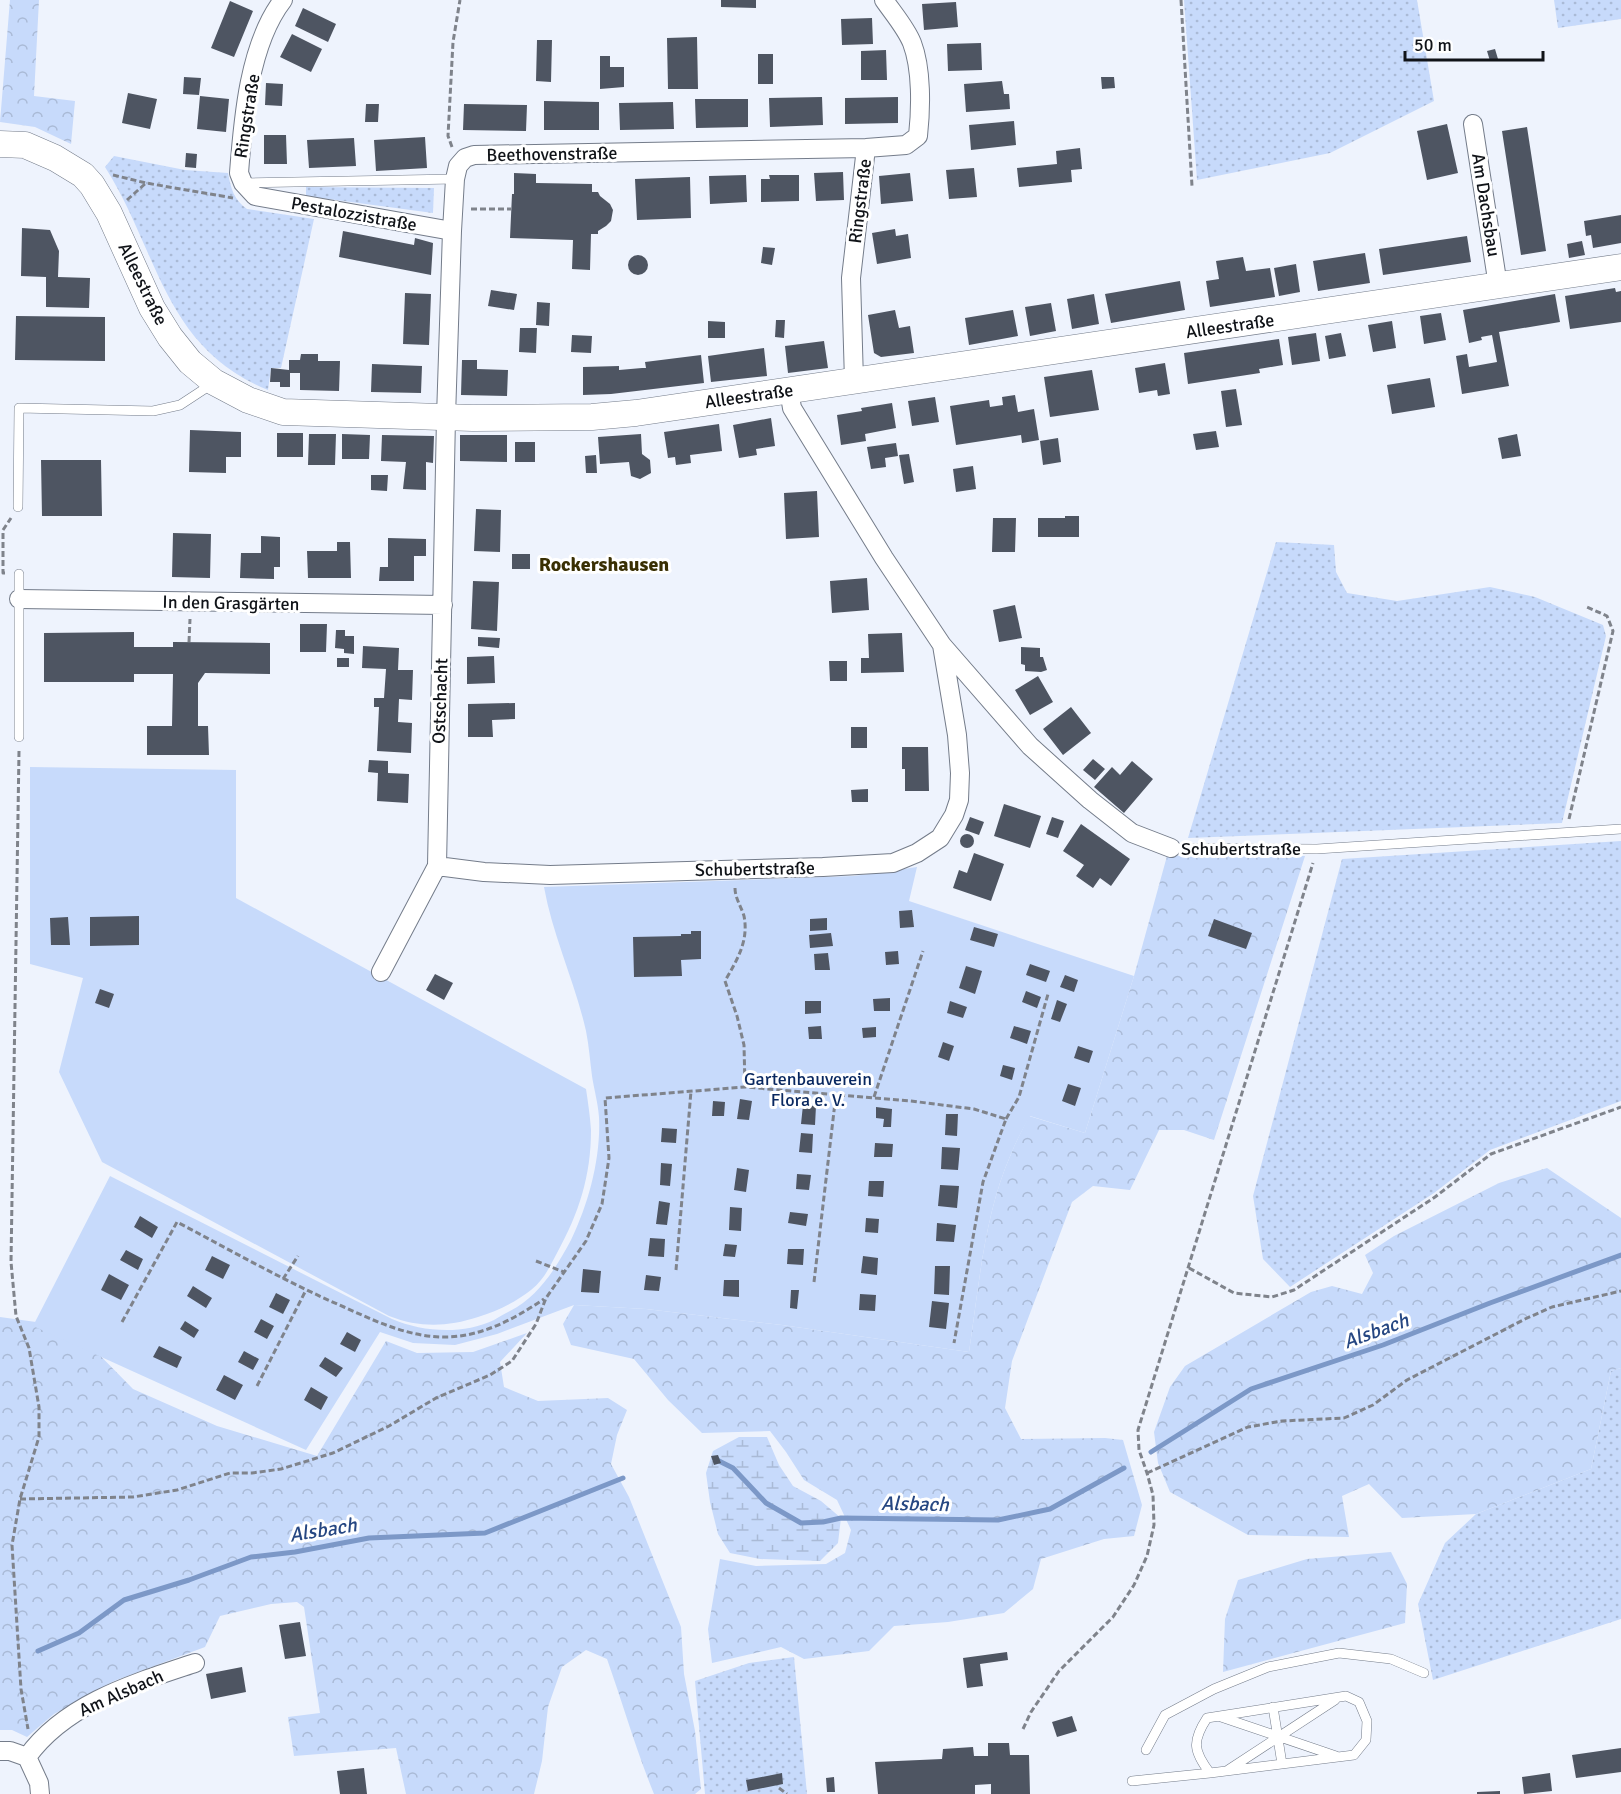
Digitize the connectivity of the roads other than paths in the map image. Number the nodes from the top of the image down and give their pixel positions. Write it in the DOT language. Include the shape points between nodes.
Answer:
graph roads {
  1 [pos="283,0"];
  2 [pos="884,0"];
  3 [pos="1473,124"];
  4 [pos="0,144"];
  5 [pos="866,148"];
  6 [pos="457,172"];
  7 [pos="249,190"];
  8 [pos="452,231"];
  9 [pos="1621,267"];
  10 [pos="1498,286"];
  11 [pos="854,381"];
  12 [pos="214,382"];
  13 [pos="789,390"];
  14 [pos="446,417"];
  15 [pos="18,507"];
  16 [pos="19,574"];
  17 [pos="19,599"];
  18 [pos="443,605"];
  19 [pos="942,645"];
  20 [pos="19,737"];
  21 [pos="1621,829"];
  22 [pos="1171,849"];
  23 [pos="437,866"];
  24 [pos="381,972"];
  25 [pos="195,1663"];
  26 [pos="1424,1673"];
  27 [pos="1339,1697"];
  28 [pos="1273,1707"];
  29 [pos="1218,1716"];
  30 [pos="1278,1737"];
  31 [pos="32,1750"];
  32 [pos="1146,1750"];
  33 [pos="0,1751"];
  34 [pos="1338,1757"];
  35 [pos="1282,1764"];
  36 [pos="1226,1771"];
  37 [pos="1210,1773"];
  38 [pos="1132,1781"];
  39 [pos="40,1794"];
  1 -- 7 [label="street, Ringstraße" via="264,36 248,89 239,173"];
  2 -- 5 [label="street, Ringstraße" via="912,42 917,63 918,136 906,145"];
  3 -- 10 [label="street, Am Dachsbau"];
  4 -- 12 [label="street, Alleestraße" via="26,145 55,158 93,185 158,318 190,362"];
  5 -- 6 [label="street, Beethovenstraße" via="474,155 465,158"];
  5 -- 11 [label="street, Ringstraße" via="851,278"];
  6 -- 7 [label="lane"];
  6 -- 8 [label="street"];
  7 -- 8 [label="street, Pestalozzistraße"];
  8 -- 14 [label="street"];
  9 -- 10 [label="street, Alleestraße"];
  10 -- 11 [label="street, Alleestraße"];
  11 -- 13 [label="street, Alleestraße"];
  12 -- 14 [label="street, Alleestraße" via="283,412"];
  12 -- 15 [label="lane" via="180,405 153,411 19,408"];
  13 -- 14 [label="street, Alleestraße" via="592,417"];
  13 -- 19 [label="street, Schubertstraße" via="792,408"];
  14 -- 18 [label="street, Ostschacht"];
  16 -- 17 [label="lane"];
  17 -- 18 [label="street, In den Grasgärten"];
  17 -- 20 [label="lane"];
  18 -- 23 [label="street, Ostschacht"];
  19 -- 22 [label="street, Schubertstraße" via="1029,746 1132,832"];
  19 -- 23 [label="street, Schubertstraße" via="957,735 959,800 940,838 917,853 893,863 550,875"];
  21 -- 22 [label="lane, Schubertstraße" via="1317,849"];
  23 -- 24 [label="street, Ostschacht"];
  25 -- 31 [label="street, Am Alsbach" via="97,1700 58,1724"];
  26 -- 32 [label="lane" via="1391,1659 1339,1653 1268,1667 1165,1715"];
  27 -- 28 [label="lane"];
  27 -- 30 [label="lane"];
  27 -- 34 [label="lane" via="1359,1702 1367,1721 1366,1740 1354,1755"];
  28 -- 29 [label="lane"];
  28 -- 30 [label="lane"];
  29 -- 30 [label="lane"];
  29 -- 37 [label="lane" via="1207,1718 1196,1734 1198,1758"];
  30 -- 34 [label="lane"];
  30 -- 35 [label="lane"];
  30 -- 36 [label="lane"];
  31 -- 33 [label="street"];
  31 -- 39 [label="street"];
  34 -- 35 [label="lane"];
  35 -- 36 [label="lane"];
  36 -- 37 [label="lane"];
  37 -- 38 [label="lane"];
}
